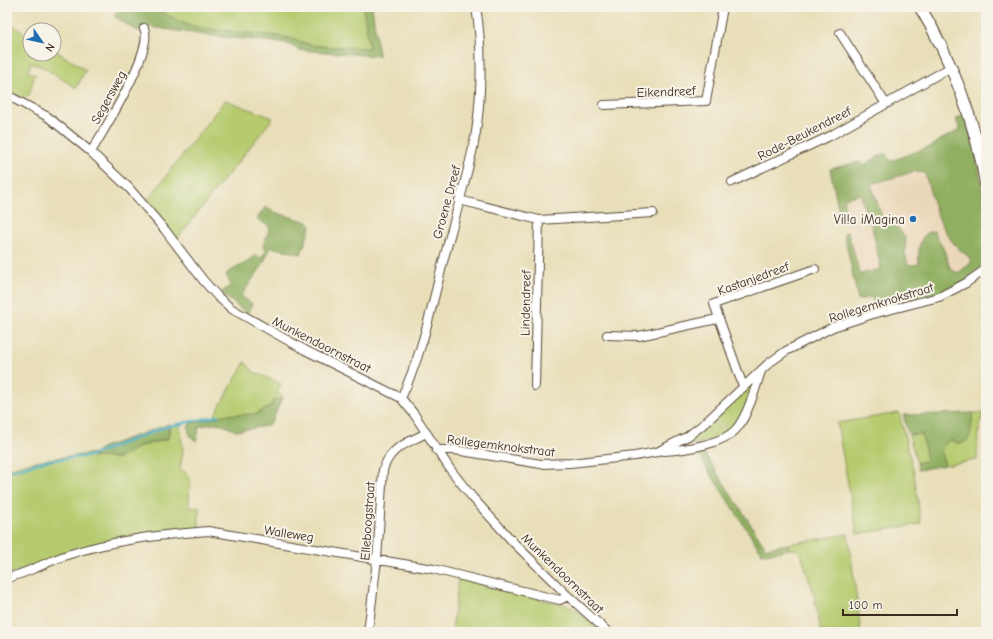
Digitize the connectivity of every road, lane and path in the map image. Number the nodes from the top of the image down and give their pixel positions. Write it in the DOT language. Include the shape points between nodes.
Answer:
graph roads {
  1 [pos="476,7"];
  2 [pos="722,7"];
  3 [pos="920,7"];
  4 [pos="144,28"];
  5 [pos="840,33"];
  6 [pos="951,67"];
  7 [pos="7,95"];
  8 [pos="886,104"];
  9 [pos="604,105"];
  10 [pos="91,152"];
  11 [pos="732,182"];
  12 [pos="986,186"];
  13 [pos="459,200"];
  14 [pos="653,213"];
  15 [pos="539,220"];
  16 [pos="814,268"];
  17 [pos="986,269"];
  18 [pos="717,319"];
  19 [pos="607,335"];
  20 [pos="762,369"];
  21 [pos="535,386"];
  22 [pos="742,386"];
  23 [pos="400,398"];
  24 [pos="426,433"];
  25 [pos="436,450"];
  26 [pos="657,452"];
  27 [pos="377,560"];
  28 [pos="7,578"];
  29 [pos="568,596"];
  30 [pos="368,632"];
  31 [pos="608,632"];
  1 -- 13 [label="street, Groene Dreef" via="480,44 480,88 473,147"];
  2 -- 9 [label="street, Eikendreef" via="706,101"];
  3 -- 6 [label="street"];
  4 -- 10 [label="street, Segersweg" via="145,43 135,74"];
  5 -- 8 [label="street"];
  6 -- 8 [label="street, Rode-Beukendreef"];
  6 -- 12 [label="street" via="971,126"];
  7 -- 10 [label="street, Munkendoornstraat" via="48,117"];
  8 -- 11 [label="street, Rode-Beukendreef" via="830,136"];
  10 -- 23 [label="street, Munkendoornstraat" via="128,188 165,230 203,280 232,309 305,350"];
  13 -- 15 [label="street"];
  13 -- 23 [label="street, Groene Dreef" via="429,315 410,378"];
  14 -- 15 [label="street"];
  15 -- 21 [label="street, Lindendreef"];
  16 -- 18 [label="street, Kastanjedreef" via="714,304"];
  17 -- 20 [label="street, Rollegemknokstraat" via="966,283 932,300 873,314 833,327 786,351"];
  18 -- 19 [label="street" via="639,336"];
  18 -- 22 [label="street, Kastanjedreef"];
  20 -- 22 [label="street, Rollegemknokstraat"];
  20 -- 26 [label="street, Rollegemknokstraat" via="741,421 731,434 699,446"];
  22 -- 26 [label="street, Rollegemknokstraat" via="705,423 688,436"];
  23 -- 24 [label="street, Munkendoornstraat"];
  24 -- 25 [label="street, Munkendoornstraat"];
  24 -- 27 [label="street, Elleboogstraat" via="388,456 382,481"];
  25 -- 26 [label="street, Rollegemknokstraat" via="465,451 541,464"];
  25 -- 29 [label="street, Munkendoornstraat" via="472,497"];
  27 -- 28 [label="street, Walleweg" via="208,531 105,544 66,556 25,574"];
  27 -- 29 [label="street, Walleweg" via="490,582 560,600"];
  27 -- 30 [label="street, Elleboogstraat"];
  29 -- 31 [label="street, Munkendoornstraat"];
}
